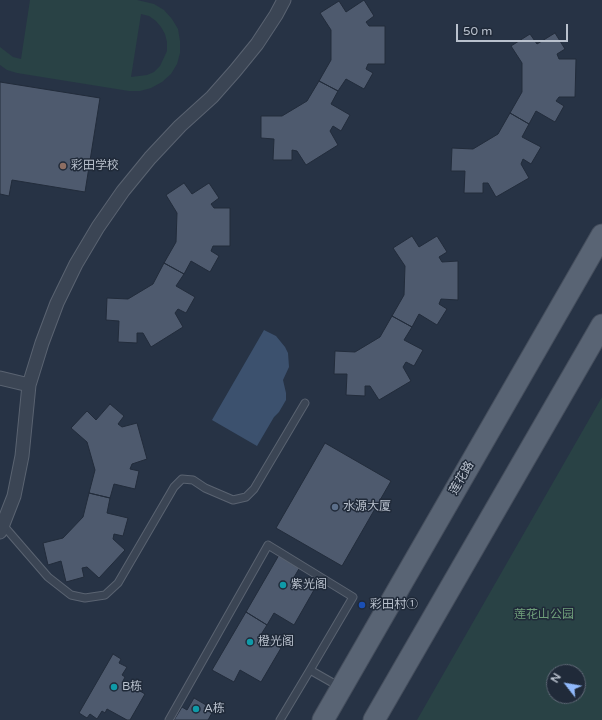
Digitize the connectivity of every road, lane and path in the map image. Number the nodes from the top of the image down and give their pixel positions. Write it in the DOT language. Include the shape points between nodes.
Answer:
graph roads {
  1 [pos="284,0"];
  2 [pos="602,235"];
  3 [pos="602,325"];
  4 [pos="0,378"];
  5 [pos="29,385"];
  6 [pos="305,403"];
  7 [pos="2,529"];
  8 [pos="310,670"];
  9 [pos="341,688"];
  10 [pos="169,720"];
  11 [pos="280,720"];
  12 [pos="323,720"];
  13 [pos="374,720"];
  1 -- 5 [label="street" via="257,44 235,72 150,158 98,227 57,303"];
  2 -- 9 [label="main road, 莲花路"];
  3 -- 13 [label="main road"];
  4 -- 5 [label="street"];
  5 -- 7 [label="street" via="22,456 14,496"];
  6 -- 7 [label="lane" via="254,489 246,497 233,500 192,480 182,479 174,487 118,583 105,595 85,598 71,595 48,577"];
  8 -- 9 [label="lane"];
  8 -- 10 [label="lane" via="353,597 268,545"];
  8 -- 11 [label="lane"];
  9 -- 12 [label="main road, 莲花路"];
}
